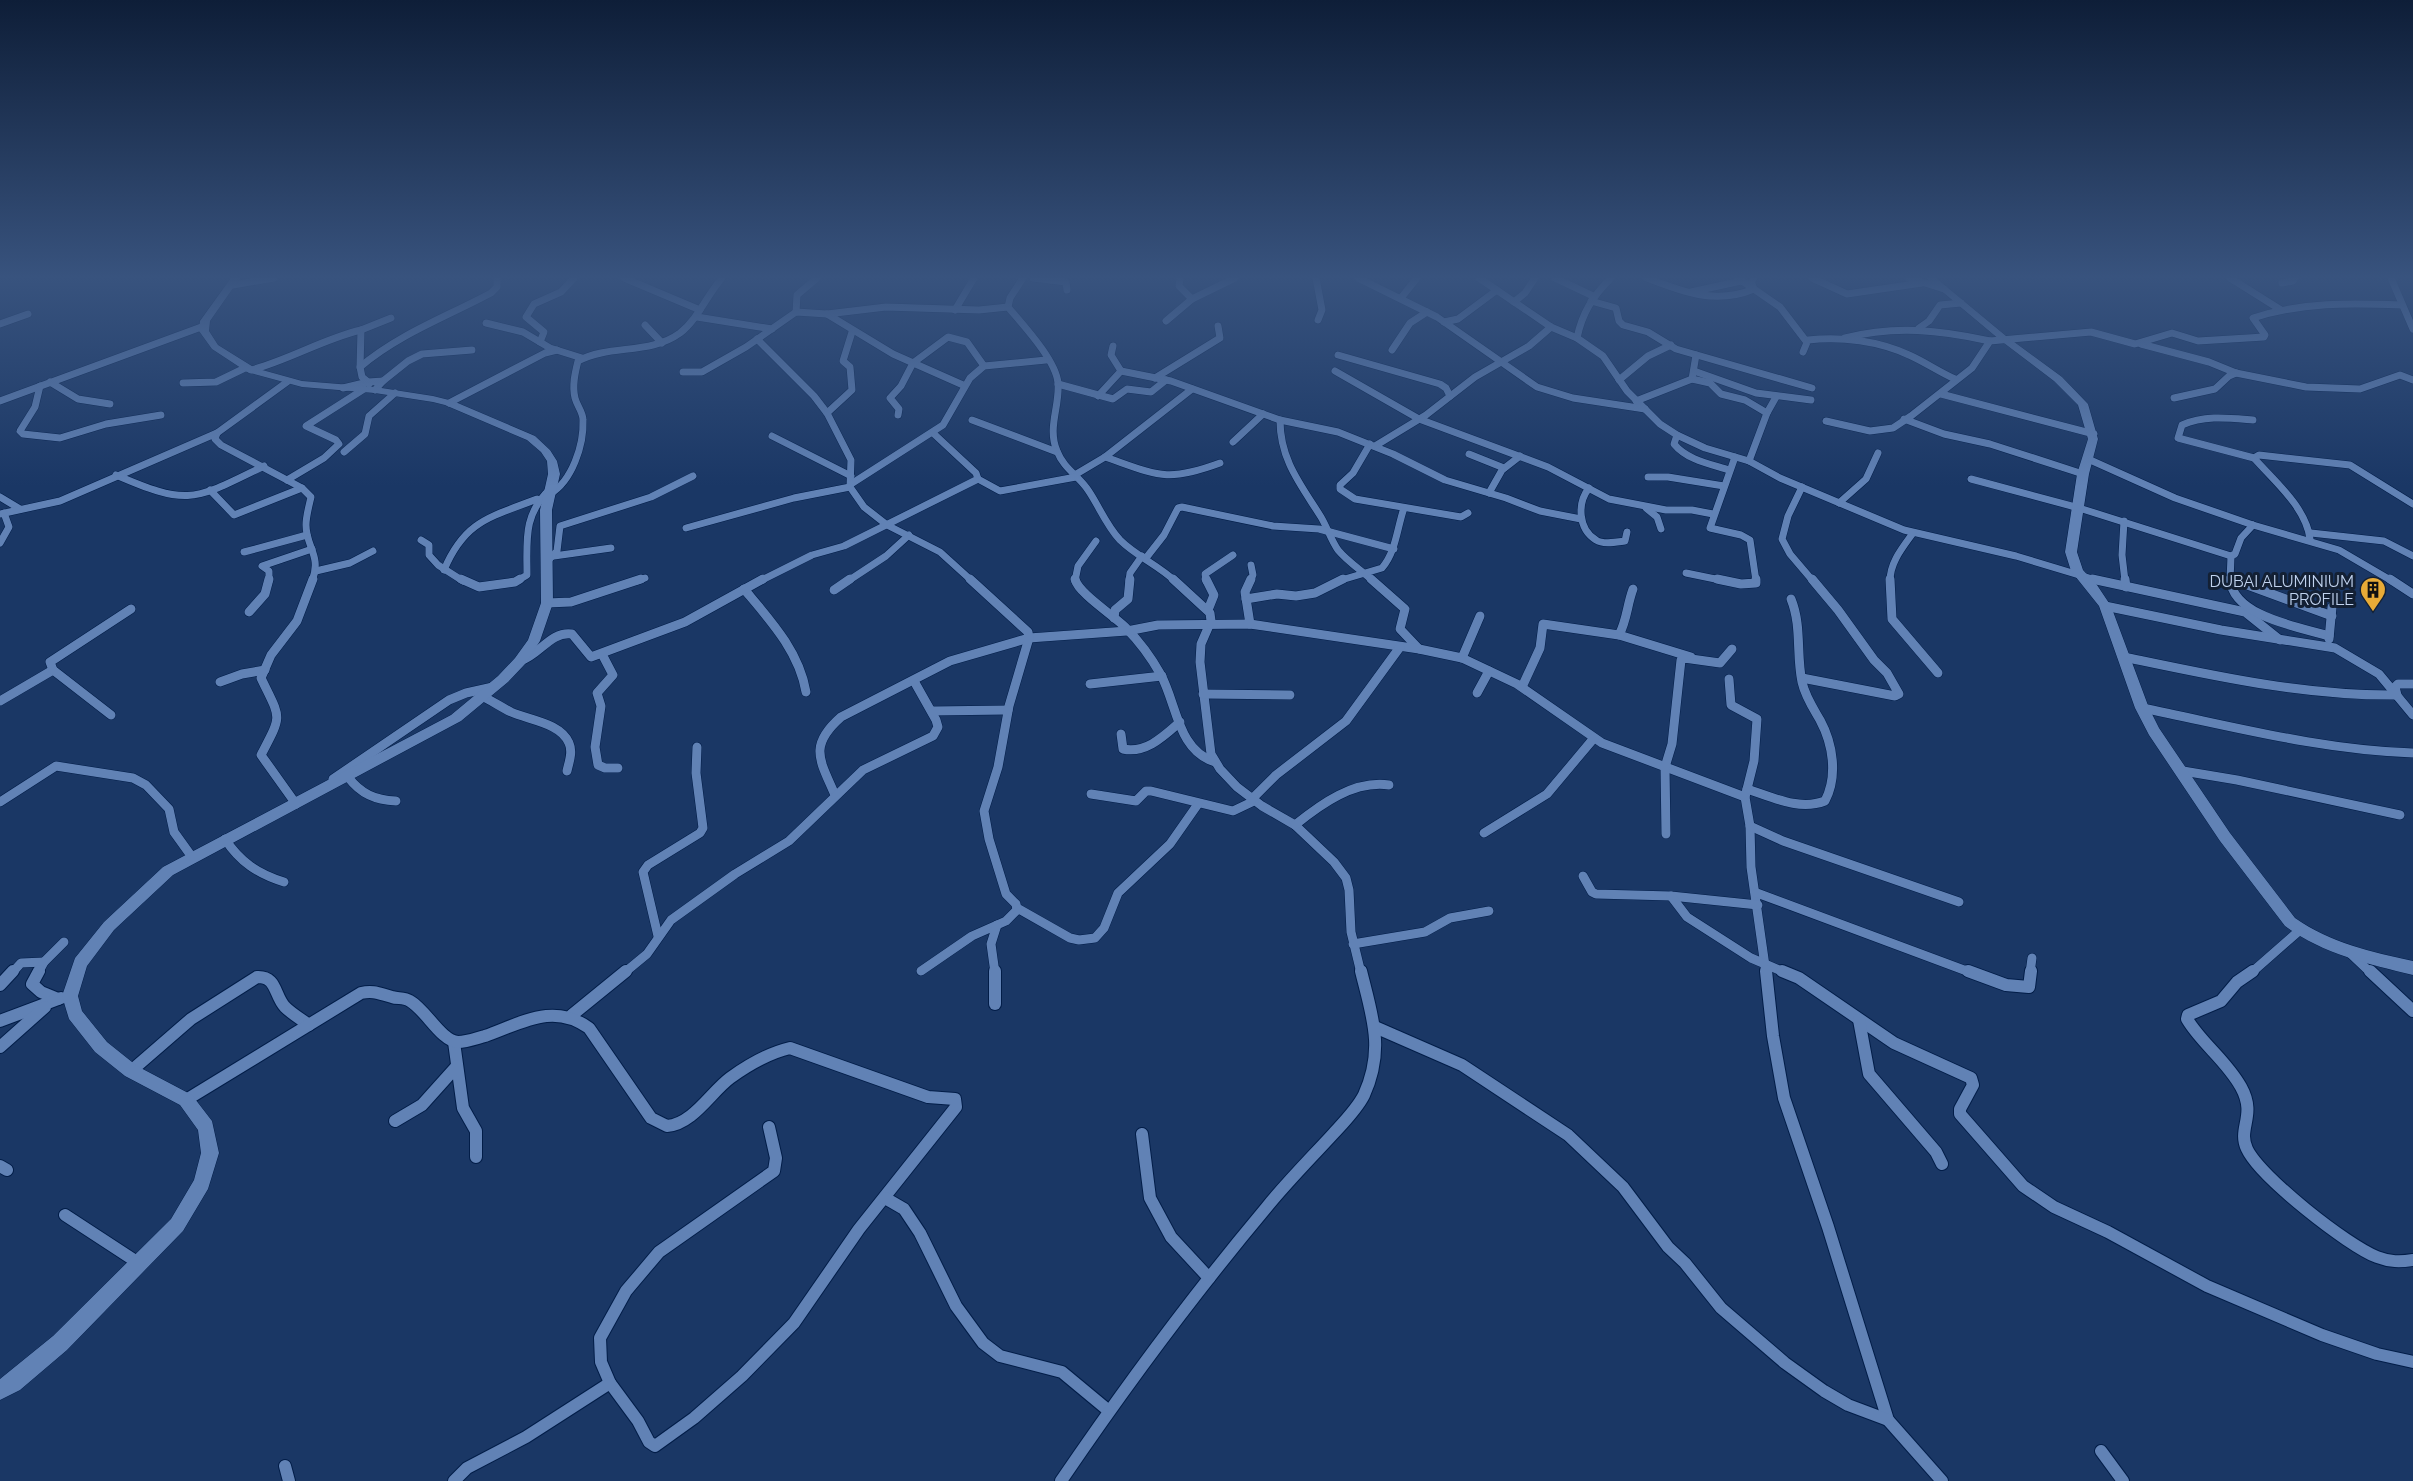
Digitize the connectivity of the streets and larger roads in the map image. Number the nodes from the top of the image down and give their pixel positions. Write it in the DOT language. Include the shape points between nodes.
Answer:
graph roads {
  1 [pos="142,347"];
  2 [pos="217,347"];
  3 [pos="315,347"];
  4 [pos="361,347"];
  5 [pos="386,347"];
  6 [pos="551,347"];
  7 [pos="647,347"];
  8 [pos="743,347"];
  9 [pos="765,347"];
  10 [pos="847,347"];
  11 [pos="882,347"];
  12 [pos="936,347"];
  13 [pos="971,347"];
  14 [pos="1040,347"];
  15 [pos="1113,347"];
  16 [pos="1206,347"];
  17 [pos="1394,347"];
  18 [pos="1479,347"];
  19 [pos="1527,347"];
  20 [pos="1590,347"];
  21 [pos="1667,347"];
  22 [pos="1674,347"];
  23 [pos="1804,347"];
  24 [pos="1877,347"];
  25 [pos="1984,347"];
  26 [pos="2006,347"];
  27 [pos="2153,347"];
  28 [pos="472,350"];
  29 [pos="557,350"];
  30 [pos="1392,350"];
  31 [pos="1803,352"];
  32 [pos="1338,355"];
  33 [pos="1696,356"];
  34 [pos="582,358"];
  35 [pos="1046,360"];
  36 [pos="1500,362"];
  37 [pos="913,363"];
  38 [pos="984,366"];
  39 [pos="360,367"];
  40 [pos="248,369"];
  41 [pos="1121,371"];
  42 [pos="1335,371"];
  43 [pos="683,372"];
  44 [pos="2236,373"];
  45 [pos="1693,375"];
  46 [pos="1155,378"];
  47 [pos="1955,379"];
  48 [pos="1166,380"];
  49 [pos="1618,380"];
  50 [pos="2413,380"];
  51 [pos="50,382"];
  52 [pos="287,382"];
  53 [pos="183,383"];
  54 [pos="1058,384"];
  55 [pos="963,385"];
  56 [pos="40,386"];
  57 [pos="372,386"];
  58 [pos="1812,388"];
  59 [pos="1192,389"];
  60 [pos="395,393"];
  61 [pos="1941,394"];
  62 [pos="1098,396"];
  63 [pos="1450,396"];
  64 [pos="1776,397"];
  65 [pos="2174,398"];
  66 [pos="0,400"];
  67 [pos="1811,400"];
  68 [pos="1636,401"];
  69 [pos="449,403"];
  70 [pos="110,404"];
  71 [pos="1645,409"];
  72 [pos="827,413"];
  73 [pos="1767,413"];
  74 [pos="1263,414"];
  75 [pos="898,415"];
  76 [pos="161,416"];
  77 [pos="1419,419"];
  78 [pos="1904,419"];
  79 [pos="972,420"];
  80 [pos="1280,420"];
  81 [pos="2253,420"];
  82 [pos="1826,422"];
  83 [pos="217,433"];
  84 [pos="933,433"];
  85 [pos="2094,434"];
  86 [pos="1677,435"];
  87 [pos="772,436"];
  88 [pos="1233,442"];
  89 [pos="1373,445"];
  90 [pos="344,452"];
  91 [pos="1057,452"];
  92 [pos="1878,453"];
  93 [pos="1470,454"];
  94 [pos="1520,456"];
  95 [pos="1105,457"];
  96 [pos="1735,457"];
  97 [pos="2254,458"];
  98 [pos="2088,459"];
  99 [pos="1749,460"];
  100 [pos="1220,463"];
  101 [pos="264,466"];
  102 [pos="1504,468"];
  103 [pos="1729,470"];
  104 [pos="2083,474"];
  105 [pos="116,475"];
  106 [pos="693,476"];
  107 [pos="1074,477"];
  108 [pos="1648,477"];
  109 [pos="978,479"];
  110 [pos="1971,479"];
  111 [pos="287,480"];
  112 [pos="851,482"];
  113 [pos="1724,486"];
  114 [pos="1802,487"];
  115 [pos="302,488"];
  116 [pos="1589,488"];
  117 [pos="210,490"];
  118 [pos="1489,493"];
  119 [pos="546,494"];
  120 [pos="0,497"];
  121 [pos="1839,503"];
  122 [pos="2413,504"];
  123 [pos="1645,506"];
  124 [pos="1404,508"];
  125 [pos="2079,508"];
  126 [pos="20,509"];
  127 [pos="1468,513"];
  128 [pos="2,514"];
  129 [pos="1713,514"];
  130 [pos="1581,519"];
  131 [pos="2124,521"];
  132 [pos="887,525"];
  133 [pos="2253,525"];
  134 [pos="686,528"];
  135 [pos="1661,529"];
  136 [pos="1326,530"];
  137 [pos="1627,532"];
  138 [pos="1913,533"];
  139 [pos="307,535"];
  140 [pos="909,535"];
  141 [pos="2310,537"];
  142 [pos="421,540"];
  143 [pos="1096,540"];
  144 [pos="0,543"];
  145 [pos="610,548"];
  146 [pos="312,549"];
  147 [pos="1394,549"];
  148 [pos="373,551"];
  149 [pos="244,552"];
  150 [pos="1233,555"];
  151 [pos="2231,556"];
  152 [pos="2413,556"];
  153 [pos="1144,557"];
  154 [pos="550,559"];
  155 [pos="1251,565"];
  156 [pos="444,570"];
  157 [pos="316,571"];
  158 [pos="1363,573"];
  159 [pos="1686,573"];
  160 [pos="2082,577"];
  161 [pos="645,578"];
  162 [pos="2230,579"];
  163 [pos="2126,587"];
  164 [pos="744,589"];
  165 [pos="1633,589"];
  166 [pos="834,590"];
  167 [pos="2413,594"];
  168 [pos="1246,599"];
  169 [pos="1791,599"];
  170 [pos="548,603"];
  171 [pos="2105,606"];
  172 [pos="131,609"];
  173 [pos="1209,610"];
  174 [pos="249,612"];
  175 [pos="1480,616"];
  176 [pos="1114,618"];
  177 [pos="1250,624"];
  178 [pos="1208,626"];
  179 [pos="1145,627"];
  180 [pos="1127,631"];
  181 [pos="1619,635"];
  182 [pos="2329,636"];
  183 [pos="1029,638"];
  184 [pos="2280,640"];
  185 [pos="1139,641"];
  186 [pos="1400,647"];
  187 [pos="2332,647"];
  188 [pos="1732,649"];
  189 [pos="1419,650"];
  190 [pos="602,654"];
  191 [pos="2124,657"];
  192 [pos="1462,658"];
  193 [pos="520,661"];
  194 [pos="1712,663"];
  195 [pos="53,670"];
  196 [pos="264,670"];
  197 [pos="1489,671"];
  198 [pos="1938,673"];
  199 [pos="1162,676"];
  200 [pos="1802,678"];
  201 [pos="1729,679"];
  202 [pos="914,681"];
  203 [pos="220,682"];
  204 [pos="1090,684"];
  205 [pos="2413,684"];
  206 [pos="1522,687"];
  207 [pos="488,691"];
  208 [pos="806,692"];
  209 [pos="1478,693"];
  210 [pos="1203,694"];
  211 [pos="1290,695"];
  212 [pos="2397,695"];
  213 [pos="0,701"];
  214 [pos="2142,708"];
  215 [pos="1008,710"];
  216 [pos="932,711"];
  217 [pos="2413,715"];
  218 [pos="111,716"];
  219 [pos="1180,722"];
  220 [pos="1121,734"];
  221 [pos="1594,738"];
  222 [pos="697,747"];
  223 [pos="2413,753"];
  224 [pos="1215,762"];
  225 [pos="1665,767"];
  226 [pos="618,768"];
  227 [pos="567,771"];
  228 [pos="2182,771"];
  229 [pos="348,777"];
  230 [pos="1389,785"];
  231 [pos="1746,793"];
  232 [pos="1091,794"];
  233 [pos="835,795"];
  234 [pos="1253,800"];
  235 [pos="302,801"];
  236 [pos="396,801"];
  237 [pos="0,802"];
  238 [pos="1198,804"];
  239 [pos="2400,815"];
  240 [pos="1295,825"];
  241 [pos="1750,826"];
  242 [pos="1484,833"];
  243 [pos="1665,834"];
  244 [pos="225,839"];
  245 [pos="192,857"];
  246 [pos="1583,876"];
  247 [pos="284,882"];
  248 [pos="1671,896"];
  249 [pos="1758,899"];
  250 [pos="1959,902"];
  251 [pos="1017,908"];
  252 [pos="1489,911"];
  253 [pos="997,925"];
  254 [pos="2300,930"];
  255 [pos="658,936"];
  256 [pos="64,942"];
  257 [pos="1353,944"];
  258 [pos="2349,952"];
  259 [pos="2032,958"];
  260 [pos="44,963"];
  261 [pos="1765,966"];
  262 [pos="2413,968"];
  263 [pos="921,971"];
  264 [pos="0,985"];
  265 [pos="59,999"];
  266 [pos="995,1004"];
  267 [pos="2413,1011"];
  268 [pos="572,1015"];
  269 [pos="1859,1020"];
  270 [pos="0,1021"];
  271 [pos="309,1025"];
  272 [pos="1375,1028"];
  273 [pos="454,1042"];
  274 [pos="0,1047"];
  275 [pos="457,1066"];
  276 [pos="131,1071"];
  277 [pos="186,1100"];
  278 [pos="395,1122"];
  279 [pos="769,1127"];
  280 [pos="1142,1134"];
  281 [pos="476,1157"];
  282 [pos="1941,1164"];
  283 [pos="885,1198"];
  284 [pos="65,1215"];
  285 [pos="2413,1260"];
  286 [pos="140,1264"];
  287 [pos="1209,1278"];
  288 [pos="2413,1362"];
  289 [pos="610,1383"];
  290 [pos="0,1390"];
  291 [pos="1109,1411"];
  292 [pos="1888,1420"];
  293 [pos="2101,1451"];
  294 [pos="285,1466"];
  295 [pos="289,1481"];
  296 [pos="454,1481"];
  297 [pos="1060,1481"];
  298 [pos="1941,1481"];
  299 [pos="2123,1481"];
  1 -- 51 [label="street"];
  2 -- 40 [label="street"];
  3 -- 40 [label="street" via="276,364"];
  4 -- 39 [label="street"];
  5 -- 39 [label="street"];
  6 -- 29 [label="street"];
  7 -- 34 [label="street"];
  8 -- 43 [label="street" via="699,373"];
  9 -- 72 [label="street"];
  10 -- 72 [label="street" via="843,361 850,367 852,390"];
  11 -- 37 [label="street"];
  12 -- 37 [label="street"];
  13 -- 38 [label="street"];
  14 -- 35 [label="street"];
  15 -- 41 [label="street" via="1111,355"];
  16 -- 46 [label="street"];
  17 -- 30 [label="street"];
  18 -- 36 [label="street"];
  19 -- 36 [label="street"];
  20 -- 49 [label="street" via="1603,356"];
  21 -- 49 [label="street" via="1648,356"];
  22 -- 33 [label="street"];
  23 -- 31 [label="street"];
  24 -- 47 [label="street" via="1906,354"];
  25 -- 47 [label="street" via="1976,364"];
  26 -- 85 [label="street" via="2074,393 2083,404"];
  27 -- 44 [label="street"];
  28 -- 57 [label="street" via="424,353"];
  29 -- 34 [label="street"];
  29 -- 69 [label="street" via="544,353"];
  32 -- 63 [label="street" via="1440,384"];
  33 -- 45 [label="street"];
  33 -- 58 [label="street"];
  34 -- 119 [label="street" via="574,379 583,418 578,443 564,485"];
  35 -- 38 [label="street"];
  35 -- 54 [label="street"];
  36 -- 63 [label="street"];
  36 -- 71 [label="street" via="1541,388 1573,398"];
  37 -- 55 [label="street"];
  37 -- 75 [label="street" via="890,400 899,409"];
  38 -- 84 [label="street" via="970,378 943,425"];
  39 -- 57 [label="street" via="362,377"];
  40 -- 52 [label="street"];
  40 -- 53 [label="street" via="216,382"];
  41 -- 46 [label="street"];
  41 -- 62 [label="street"];
  42 -- 77 [label="street"];
  44 -- 50 [label="street" via="2306,387 2354,389 2400,375"];
  44 -- 65 [label="street" via="2215,389"];
  45 -- 64 [label="street"];
  45 -- 68 [label="street"];
  45 -- 73 [label="street" via="1721,394 1744,400"];
  46 -- 48 [label="street"];
  47 -- 61 [label="street"];
  48 -- 59 [label="street"];
  48 -- 62 [label="street" via="1149,393 1127,389 1114,399"];
  49 -- 68 [label="street"];
  51 -- 56 [label="street"];
  51 -- 70 [label="street" via="78,399"];
  52 -- 57 [label="street" via="343,388"];
  52 -- 83 [label="street"];
  54 -- 62 [label="street"];
  54 -- 91 [label="street" via="1052,432"];
  56 -- 66 [label="street"];
  56 -- 76 [label="street" via="35,407 20,430 23,434 60,438 96,427"];
  57 -- 60 [label="street"];
  57 -- 111 [label="street" via="306,426 339,444"];
  59 -- 74 [label="street"];
  59 -- 95 [label="street"];
  60 -- 69 [label="street"];
  60 -- 90 [label="street" via="369,416 365,434"];
  61 -- 78 [label="street"];
  61 -- 85 [label="street"];
  63 -- 77 [label="street"];
  64 -- 67 [label="street"];
  64 -- 73 [label="street"];
  68 -- 71 [label="street"];
  69 -- 119 [label="street" via="531,438 545,450 554,474"];
  71 -- 86 [label="street"];
  72 -- 112 [label="street" via="852,460"];
  73 -- 99 [label="street"];
  74 -- 80 [label="street"];
  74 -- 88 [label="street"];
  77 -- 89 [label="street" via="1386,442"];
  77 -- 94 [label="street"];
  78 -- 82 [label="street" via="1891,428 1875,430"];
  78 -- 104 [label="street"];
  79 -- 91 [label="street"];
  80 -- 89 [label="street" via="1321,427"];
  80 -- 136 [label="street" via="1288,463"];
  81 -- 97 [label="street" via="2210,416 2188,421 2182,424 2178,438"];
  83 -- 101 [label="street" via="215,439 221,445"];
  83 -- 105 [label="street"];
  84 -- 109 [label="street"];
  84 -- 112 [label="street"];
  85 -- 98 [label="street"];
  86 -- 96 [label="street"];
  86 -- 103 [label="street" via="1674,444 1685,455"];
  87 -- 112 [label="street"];
  89 -- 118 [label="street" via="1445,480"];
  89 -- 124 [label="street" via="1340,489 1355,499"];
  91 -- 107 [label="street"];
  92 -- 121 [label="street" via="1866,479"];
  93 -- 102 [label="street"];
  94 -- 102 [label="street"];
  94 -- 116 [label="street"];
  95 -- 100 [label="street" via="1170,476"];
  95 -- 107 [label="street"];
  96 -- 99 [label="street"];
  96 -- 103 [label="street"];
  97 -- 122 [label="street" via="2259,455 2350,465"];
  97 -- 141 [label="street" via="2303,516"];
  98 -- 104 [label="street"];
  98 -- 133 [label="street" via="2154,490"];
  99 -- 114 [label="street"];
  101 -- 111 [label="street"];
  101 -- 117 [label="street"];
  102 -- 118 [label="street"];
  103 -- 113 [label="street"];
  104 -- 125 [label="street"];
  105 -- 117 [label="street" via="186,498"];
  105 -- 126 [label="street" via="60,501"];
  106 -- 154 [label="street" via="651,497 560,526"];
  107 -- 109 [label="street" via="1000,491"];
  107 -- 153 [label="street" via="1087,488 1111,530"];
  108 -- 113 [label="street"];
  109 -- 132 [label="street"];
  110 -- 125 [label="street"];
  111 -- 115 [label="street"];
  112 -- 132 [label="street" via="864,507"];
  112 -- 134 [label="street"];
  113 -- 129 [label="street"];
  114 -- 121 [label="street"];
  114 -- 200 [label="street" via="1782,539 1790,555 1839,610 1899,694"];
  115 -- 117 [label="street" via="234,514"];
  115 -- 139 [label="street" via="311,497"];
  116 -- 123 [label="street" via="1611,499"];
  116 -- 130 [label="street" via="1581,498"];
  118 -- 130 [label="street" via="1540,511"];
  119 -- 154 [label="street"];
  119 -- 156 [label="street" via="473,525 450,552"];
  119 -- 156 [label="street" via="531,510 526,575 522,579 479,587"];
  120 -- 126 [label="street"];
  121 -- 138 [label="street"];
  123 -- 129 [label="street"];
  123 -- 135 [label="street" via="1656,516"];
  124 -- 127 [label="street" via="1460,518"];
  124 -- 147 [label="street"];
  125 -- 131 [label="street"];
  125 -- 160 [label="street" via="2071,552"];
  126 -- 128 [label="street"];
  128 -- 144 [label="street" via="9,527"];
  129 -- 159 [label="street" via="1712,530 1743,535 1750,540 1756,583 1741,584"];
  130 -- 137 [label="street" via="1598,542 1626,541"];
  131 -- 151 [label="street"];
  131 -- 163 [label="street" via="2122,555"];
  132 -- 140 [label="street"];
  132 -- 164 [label="street" via="844,546 787,566"];
  133 -- 141 [label="street"];
  133 -- 151 [label="street"];
  136 -- 147 [label="street"];
  136 -- 153 [label="street" via="1288,524 1273,526 1180,507 1164,535"];
  136 -- 158 [label="street" via="1338,550"];
  138 -- 160 [label="street" via="2016,556"];
  138 -- 198 [label="street" via="1890,573 1892,619"];
  139 -- 146 [label="street"];
  139 -- 149 [label="street"];
  140 -- 166 [label="street" via="886,556"];
  140 -- 183 [label="street" via="946,557 1025,628"];
  141 -- 152 [label="street" via="2384,541"];
  141 -- 167 [label="street" via="2361,561"];
  142 -- 156 [label="street" via="429,545 429,555"];
  143 -- 176 [label="street" via="1074,579 1082,591"];
  145 -- 154 [label="street"];
  146 -- 157 [label="street"];
  146 -- 174 [label="street" via="262,566 269,571 268,592"];
  147 -- 158 [label="street" via="1385,567"];
  148 -- 157 [label="street" via="350,563"];
  150 -- 173 [label="street" via="1205,574 1205,584 1216,599"];
  151 -- 162 [label="street"];
  153 -- 173 [label="street"];
  153 -- 176 [label="street" via="1130,573 1128,599 1115,610"];
  154 -- 170 [label="street"];
  155 -- 168 [label="street" via="1253,574"];
  157 -- 196 [label="street" via="297,621"];
  158 -- 168 [label="street" via="1315,593"];
  158 -- 189 [label="street" via="1405,609 1400,629"];
  160 -- 163 [label="street"];
  160 -- 171 [label="street"];
  161 -- 170 [label="street" via="571,602"];
  162 -- 182 [label="street" via="2233,594 2243,605"];
  162 -- 182 [label="street" via="2332,611"];
  163 -- 184 [label="street" via="2245,612"];
  164 -- 190 [label="street" via="685,622"];
  164 -- 208 [label="street" via="774,626 805,675"];
  165 -- 181 [label="street"];
  168 -- 177 [label="street"];
  169 -- 200 [label="street" via="1797,620"];
  170 -- 193 [label="street" via="534,641"];
  171 -- 184 [label="street"];
  171 -- 191 [label="street"];
  172 -- 195 [label="street" via="50,662"];
  173 -- 178 [label="street"];
  175 -- 192 [label="street"];
  176 -- 180 [label="street"];
  177 -- 178 [label="street"];
  177 -- 186 [label="street"];
  178 -- 179 [label="street"];
  178 -- 210 [label="street" via="1201,644"];
  179 -- 180 [label="street"];
  179 -- 185 [label="street"];
  180 -- 183 [label="street"];
  180 -- 185 [label="street"];
  181 -- 194 [label="street"];
  181 -- 206 [label="street" via="1544,623 1540,648"];
  182 -- 187 [label="street"];
  183 -- 202 [label="street" via="965,655"];
  183 -- 215 [label="street"];
  184 -- 187 [label="street"];
  185 -- 199 [label="street"];
  186 -- 189 [label="street"];
  186 -- 234 [label="street" via="1346,721 1276,775"];
  187 -- 212 [label="street" via="2379,674"];
  188 -- 194 [label="street" via="1723,662"];
  189 -- 192 [label="street"];
  190 -- 193 [label="street" via="589,656 569,632 550,640 532,659"];
  190 -- 226 [label="street" via="613,675 597,693 601,706 595,747 598,765"];
  191 -- 212 [label="street" via="2314,693"];
  191 -- 214 [label="street"];
  192 -- 197 [label="street"];
  193 -- 207 [label="street"];
  194 -- 225 [label="street" via="1681,660 1672,744"];
  195 -- 213 [label="street"];
  195 -- 218 [label="street"];
  196 -- 203 [label="street"];
  196 -- 235 [label="street" via="261,678 278,713 278,723 261,755"];
  197 -- 206 [label="street"];
  197 -- 209 [label="street"];
  199 -- 204 [label="street"];
  199 -- 219 [label="street"];
  200 -- 231 [label="street" via="1810,705 1826,733 1832,763 1828,797 1821,804 1807,804"];
  201 -- 231 [label="street" via="1731,705 1757,719 1754,761"];
  202 -- 216 [label="street"];
  202 -- 233 [label="street" via="841,717 825,734 817,754"];
  205 -- 212 [label="street" via="2398,684"];
  206 -- 221 [label="street"];
  207 -- 227 [label="street" via="518,716 558,731 573,756"];
  207 -- 229 [label="street" via="456,718"];
  207 -- 235 [label="street" via="449,700"];
  210 -- 211 [label="street"];
  210 -- 224 [label="street" via="1209,748"];
  212 -- 217 [label="street"];
  214 -- 223 [label="street" via="2317,746"];
  214 -- 228 [label="street"];
  215 -- 216 [label="street"];
  215 -- 251 [label="street" via="998,767 984,811 1006,894"];
  216 -- 233 [label="street" via="938,727 933,736 870,766"];
  219 -- 220 [label="street" via="1136,751 1123,749"];
  219 -- 224 [label="street" via="1196,755"];
  221 -- 225 [label="street"];
  221 -- 242 [label="street" via="1547,794"];
  222 -- 255 [label="street" via="703,828 643,870"];
  224 -- 234 [label="street"];
  225 -- 231 [label="street"];
  225 -- 243 [label="street"];
  228 -- 239 [label="street"];
  228 -- 254 [label="street" via="2232,845"];
  229 -- 235 [label="street"];
  229 -- 236 [label="street" via="365,795"];
  230 -- 240 [label="street" via="1363,786"];
  231 -- 241 [label="street"];
  232 -- 238 [label="street" via="1136,801 1151,791"];
  233 -- 255 [label="street" via="789,841 671,920"];
  234 -- 238 [label="street" via="1233,811"];
  234 -- 240 [label="street"];
  235 -- 244 [label="street"];
  237 -- 245 [label="street" via="56,766 133,778 146,785 169,809 174,832"];
  238 -- 251 [label="street" via="1167,848 1118,893 1104,930 1095,938 1084,940 1065,935"];
  240 -- 257 [label="street" via="1346,878"];
  241 -- 249 [label="street" via="1751,867"];
  241 -- 250 [label="street"];
  244 -- 245 [label="street"];
  244 -- 247 [label="street" via="234,856 261,876"];
  245 -- 265 [label="street" via="168,871 109,926 80,963"];
  246 -- 248 [label="street" via="1596,894"];
  248 -- 249 [label="street"];
  248 -- 261 [label="street" via="1687,917"];
  249 -- 259 [label="street" via="2006,985 2029,987"];
  249 -- 261 [label="street"];
  251 -- 253 [label="street" via="1013,917"];
  252 -- 257 [label="street" via="1450,918 1425,932"];
  253 -- 263 [label="street" via="961,942"];
  253 -- 266 [label="street" via="991,944"];
  254 -- 258 [label="street"];
  254 -- 285 [label="street" via="2237,982 2221,1001 2188,1015 2187,1019 2220,1057 2246,1096 2249,1110 2242,1139 2254,1161 2301,1206 2364,1250 2393,1264"];
  255 -- 268 [label="street" via="638,963"];
  256 -- 260 [label="street"];
  257 -- 272 [label="street"];
  258 -- 262 [label="street"];
  258 -- 267 [label="street"];
  260 -- 264 [label="street" via="21,963"];
  260 -- 265 [label="street" via="32,984"];
  261 -- 269 [label="street" via="1777,967 1798,978"];
  261 -- 292 [label="street" via="1784,1098"];
  265 -- 270 [label="street"];
  265 -- 274 [label="street"];
  265 -- 276 [label="street" via="101,1047"];
  268 -- 273 [label="street" via="539,1017"];
  268 -- 283 [label="street" via="590,1028 651,1118 664,1126 683,1121 730,1078 789,1048 921,1094 955,1099 957,1107"];
  269 -- 282 [label="street" via="1869,1074 1936,1152"];
  269 -- 288 [label="street" via="1902,1047 1971,1078 1973,1085 1960,1114 2012,1175 2041,1199 2207,1286 2322,1335"];
  271 -- 273 [label="street" via="361,993 375,990 409,1000"];
  271 -- 276 [label="street" via="281,1003 273,980 257,977 191,1019"];
  271 -- 277 [label="street"];
  272 -- 287 [label="street" via="1377,1053 1364,1095 1343,1125 1267,1206"];
  272 -- 292 [label="street" via="1462,1065 1568,1135 1623,1187 1721,1308 1824,1391"];
  273 -- 275 [label="street"];
  275 -- 278 [label="street" via="422,1105"];
  275 -- 281 [label="street" via="463,1108 476,1131"];
  276 -- 277 [label="street"];
  277 -- 286 [label="street" via="206,1127 210,1153 202,1183 177,1225"];
  279 -- 289 [label="street" via="776,1158 774,1171 666,1246 626,1291 598,1346"];
  280 -- 287 [label="street" via="1150,1198 1171,1237"];
  283 -- 289 [label="street" via="788,1330 742,1376 657,1446 649,1442"];
  283 -- 291 [label="street" via="904,1209 915,1225 956,1306 983,1343 1000,1356 1062,1372"];
  284 -- 286 [label="street"];
  286 -- 290 [label="street" via="60,1344"];
  287 -- 291 [label="street"];
  289 -- 296 [label="street" via="526,1437 468,1468"];
  291 -- 297 [label="street"];
  292 -- 298 [label="street"];
  293 -- 299 [label="street"];
  294 -- 295 [label="street"];
}
